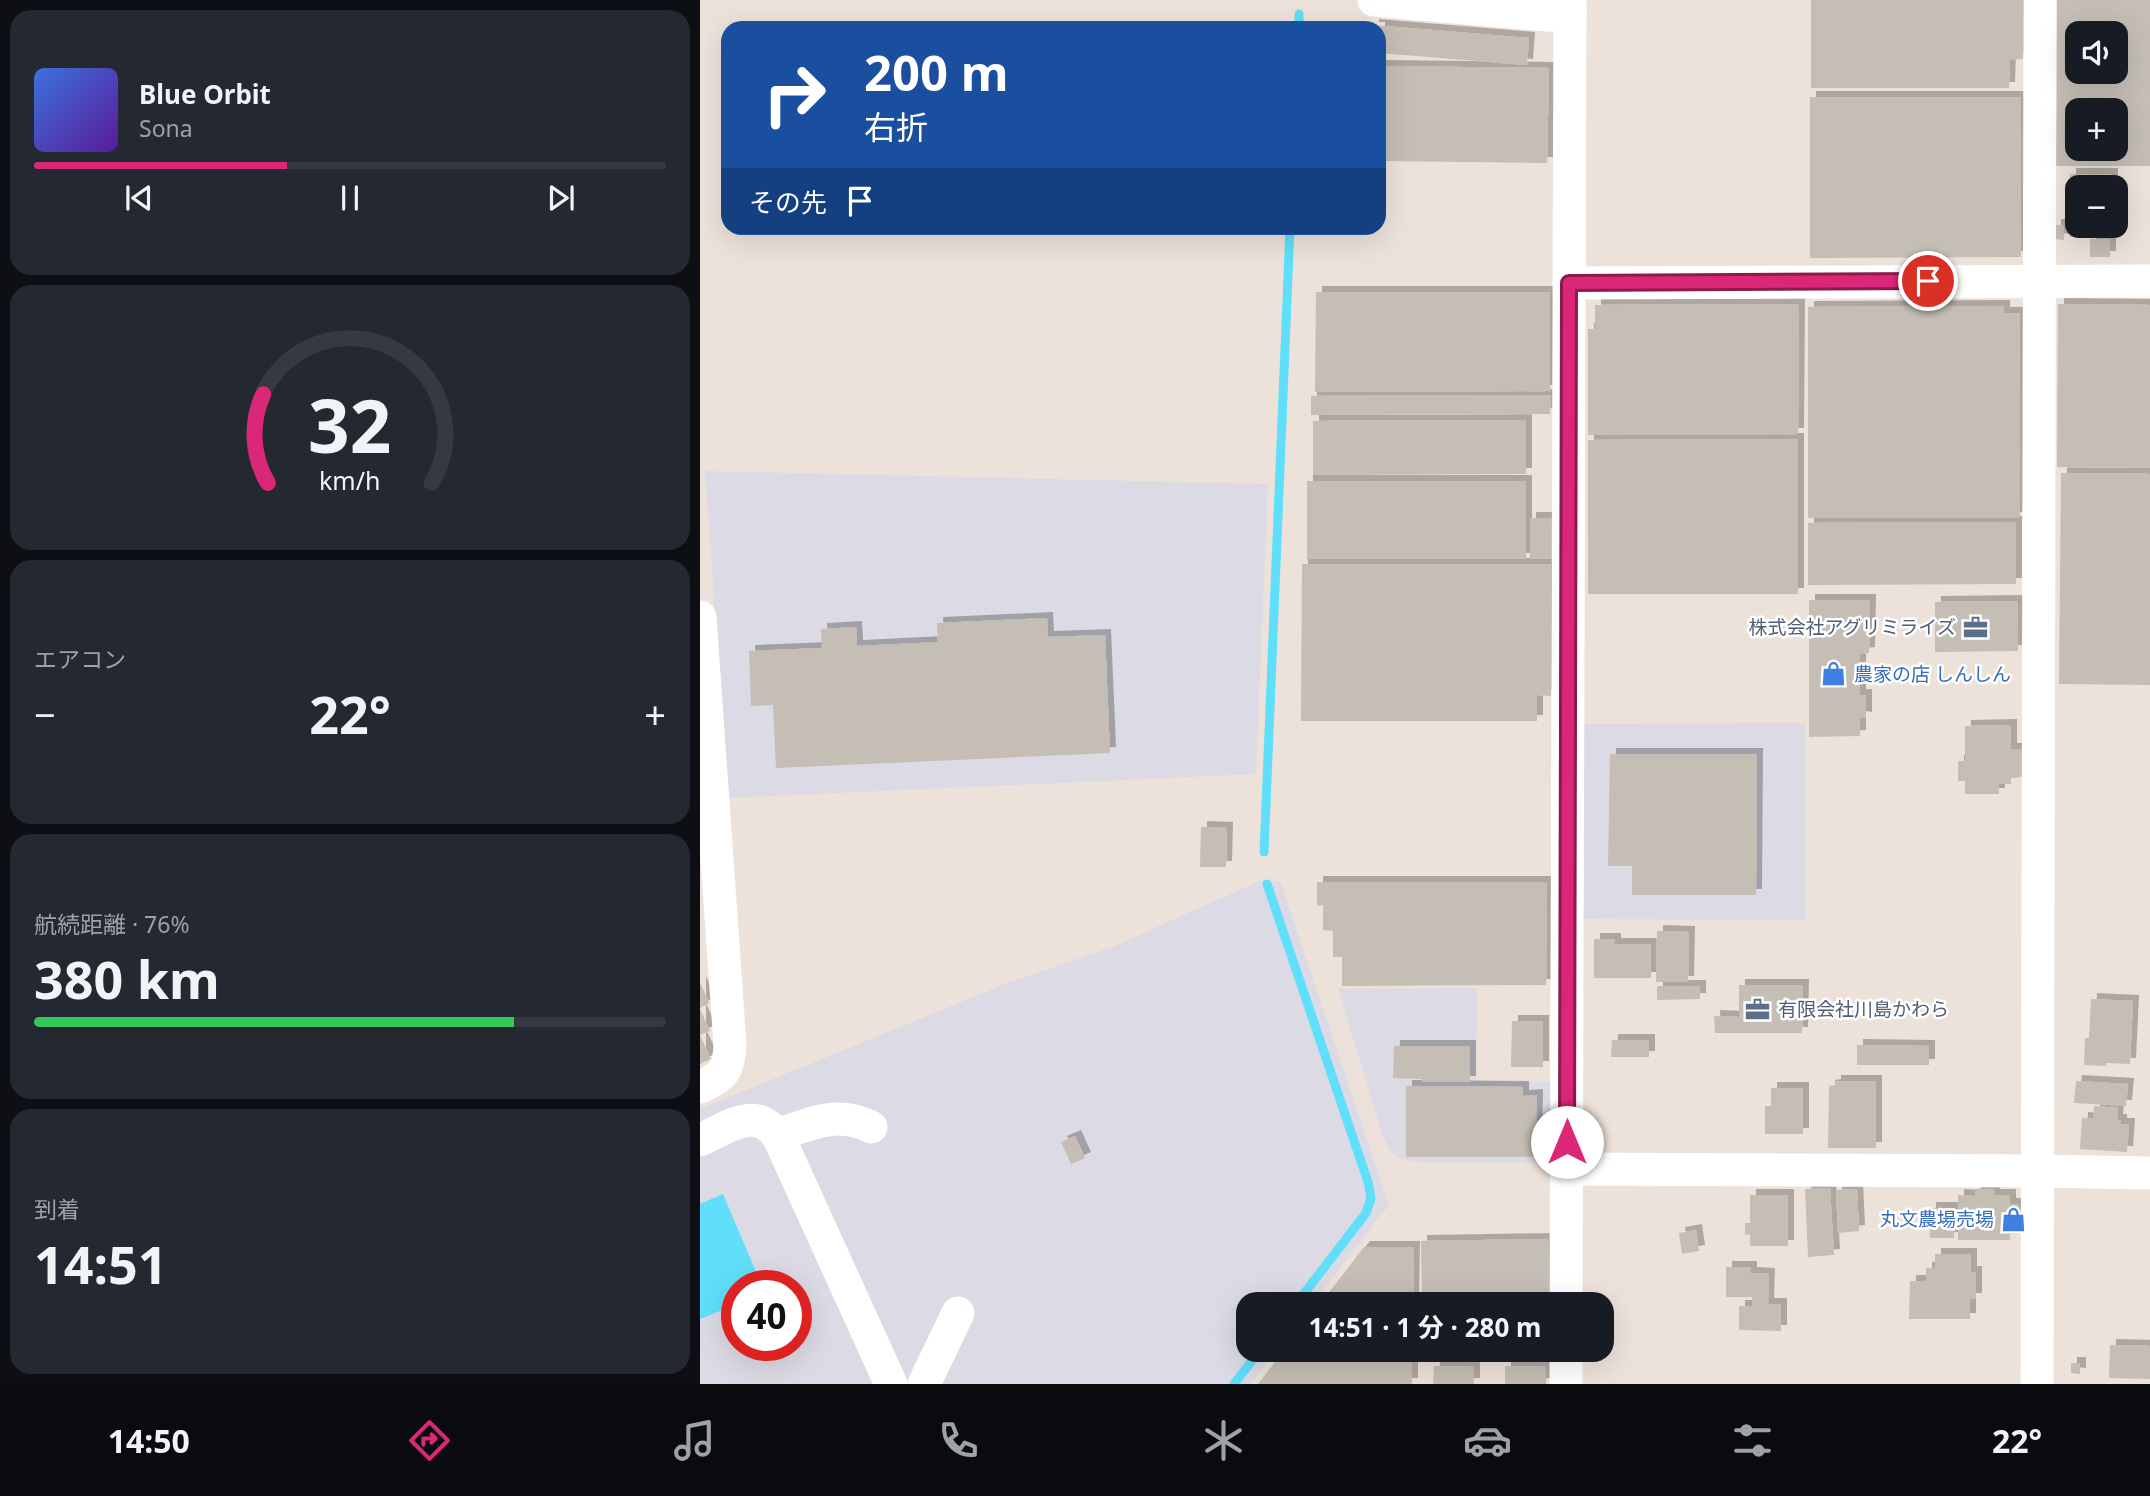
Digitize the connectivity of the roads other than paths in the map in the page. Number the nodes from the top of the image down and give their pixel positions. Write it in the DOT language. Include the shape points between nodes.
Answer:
graph roads {
  1 [pos="1374,0"];
  2 [pos="2039,0"];
  3 [pos="1570,8"];
  4 [pos="2039,281"];
  5 [pos="2150,281"];
  6 [pos="1569,283"];
  7 [pos="700,617"];
  8 [pos="708,832"];
  9 [pos="700,1087"];
  10 [pos="871,1127"];
  11 [pos="777,1135"];
  12 [pos="700,1140"];
  13 [pos="1567,1169"];
  14 [pos="2037,1171"];
  15 [pos="2150,1173"];
  16 [pos="1566,1292"];
  17 [pos="958,1313"];
  18 [pos="1566,1362"];
  19 [pos="891,1384"];
  20 [pos="924,1384"];
  21 [pos="1566,1384"];
  22 [pos="2037,1384"];
  1 -- 3 [label="street" via="1548,15"];
  2 -- 4 [label="street"];
  3 -- 6 [label="street"];
  4 -- 5 [label="street"];
  4 -- 6 [label="street"];
  4 -- 14 [label="street"];
  6 -- 13 [label="street"];
  7 -- 8 [label="street"];
  8 -- 9 [label="street" via="730,1058 720,1076"];
  10 -- 11 [label="street" via="841,1118"];
  11 -- 12 [label="street" via="762,1121 750,1119"];
  11 -- 19 [label="street"];
  13 -- 14 [label="street"];
  13 -- 16 [label="street"];
  14 -- 15 [label="street"];
  14 -- 22 [label="street"];
  17 -- 20 [label="street"];
  18 -- 21 [label="street"];
}
